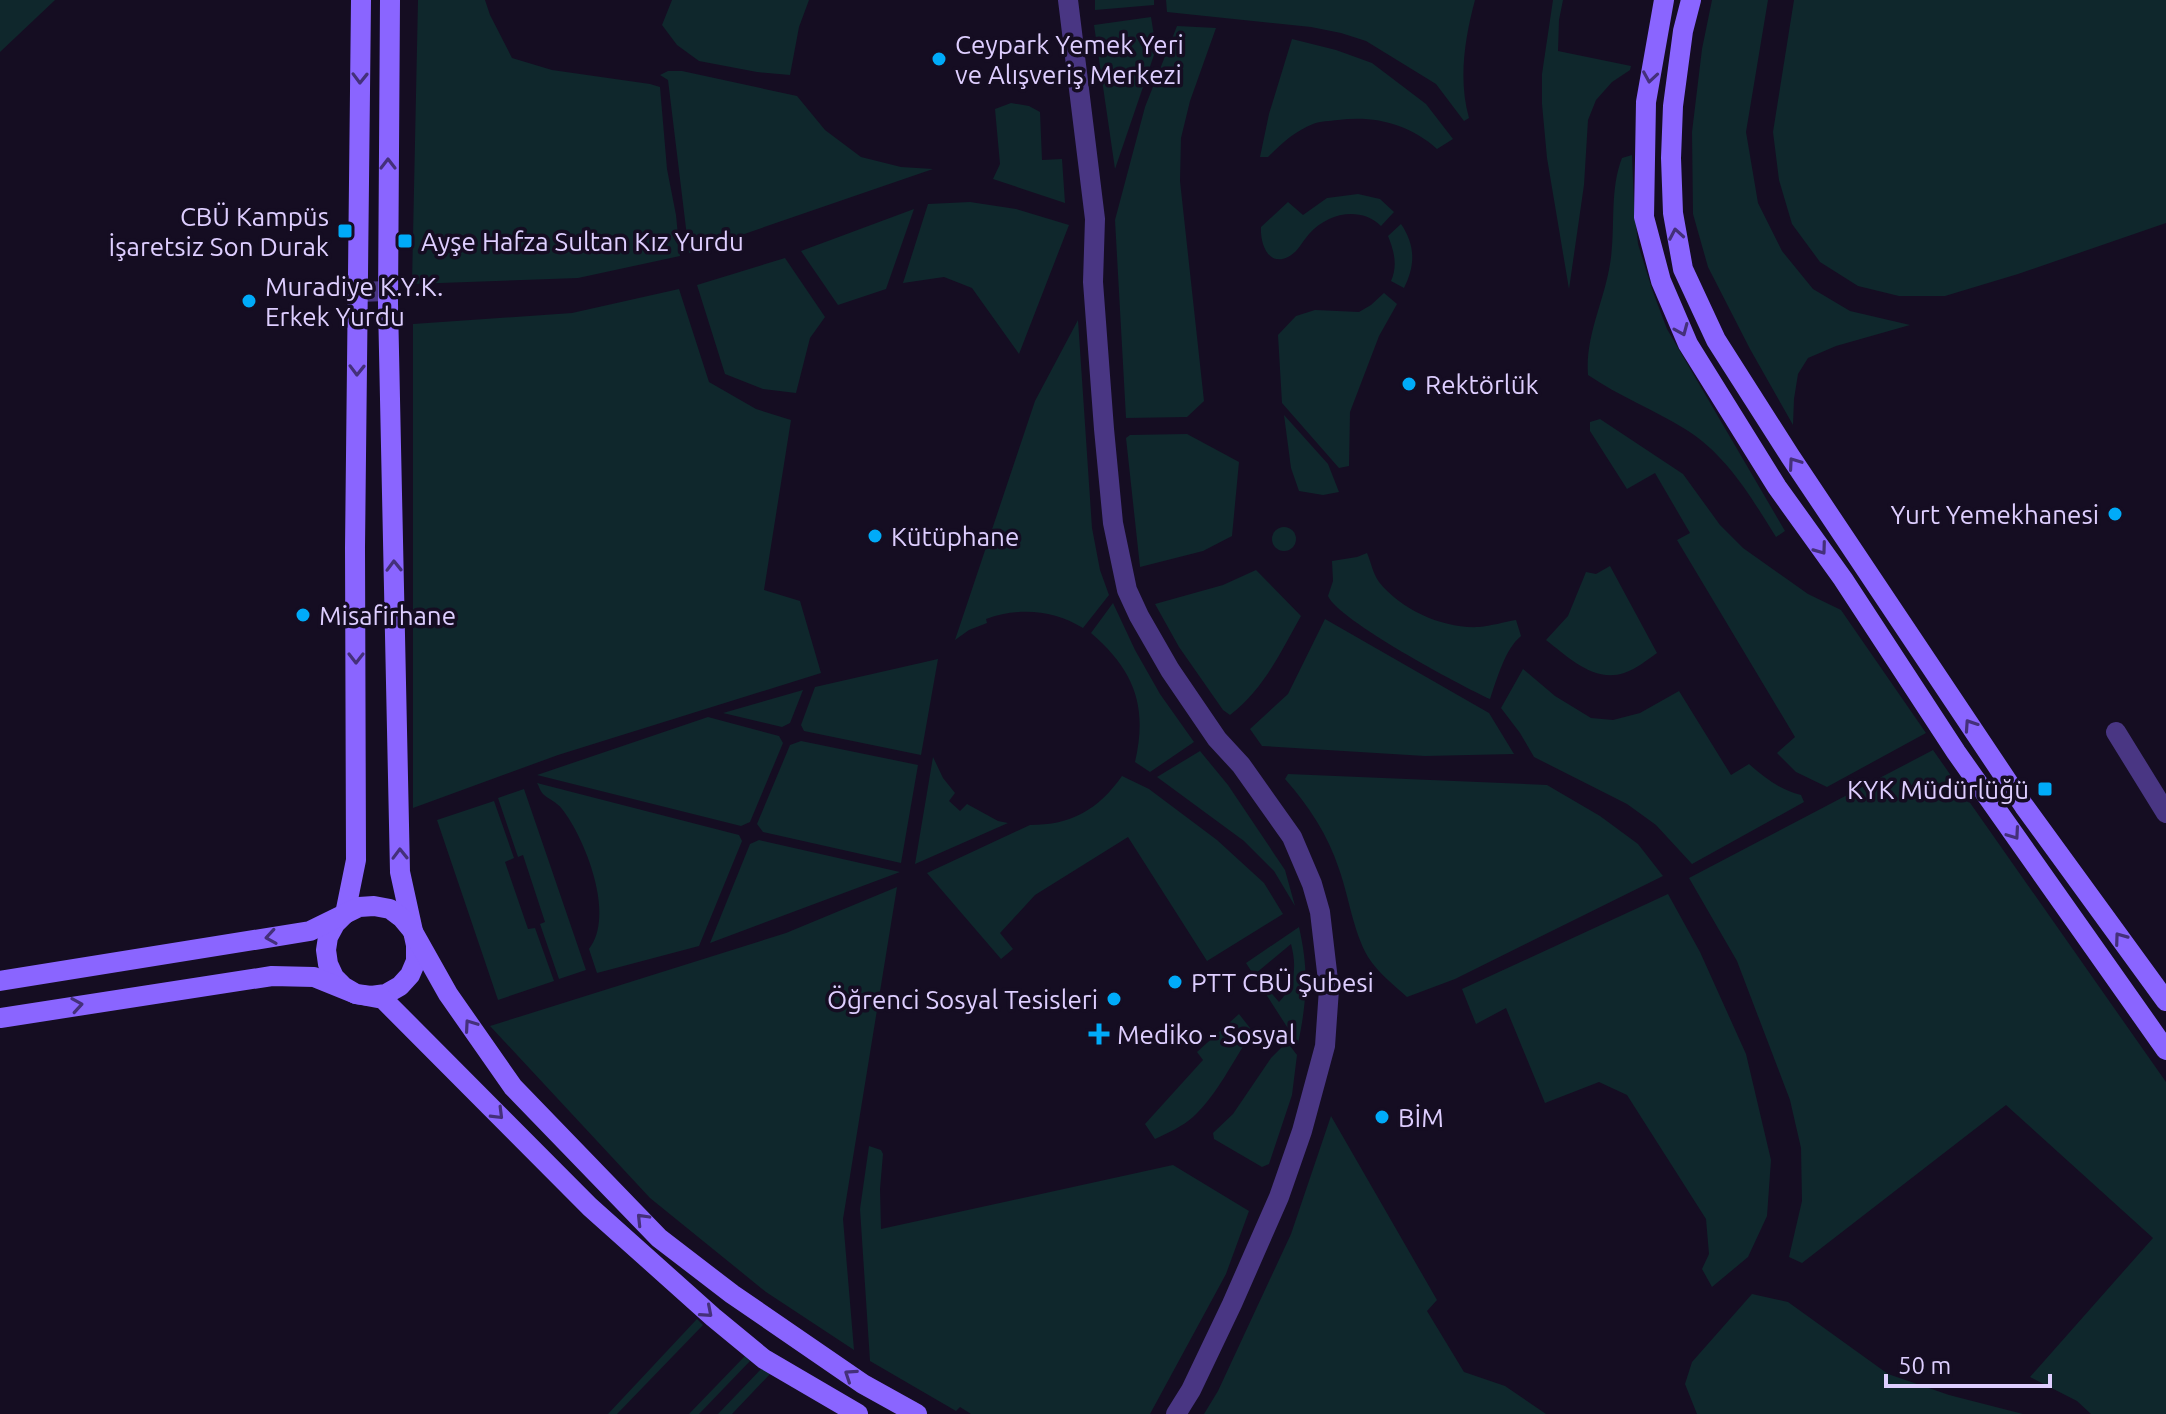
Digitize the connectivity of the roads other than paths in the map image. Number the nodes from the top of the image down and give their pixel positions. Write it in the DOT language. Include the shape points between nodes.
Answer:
graph roads {
  1 [pos="361,0"];
  2 [pos="390,0"];
  3 [pos="1068,0"];
  4 [pos="1664,0"];
  5 [pos="1691,0"];
  6 [pos="388,291"];
  7 [pos="358,292"];
  8 [pos="2116,732"];
  9 [pos="2166,813"];
  10 [pos="345,914"];
  11 [pos="412,930"];
  12 [pos="0,981"];
  13 [pos="356,994"];
  14 [pos="2166,1001"];
  15 [pos="0,1018"];
  16 [pos="2166,1050"];
  17 [pos="858,1414"];
  18 [pos="917,1414"];
  19 [pos="1176,1414"];
  1 -- 7 [label="street, one-way"];
  6 -- 2 [label="street, one-way"];
  3 -- 19 [label="street" via="1095,219 1093,282 1111,508 1127,590 1170,670 1292,837 1320,912 1329,989 1325,1046 1279,1197"];
  4 -- 16 [label="street, one-way" via="1646,102 1644,217 1661,281 1688,344 1777,487 1956,752"];
  14 -- 5 [label="street, one-way" via="2024,806 1716,340 1683,269 1673,213 1673,106"];
  6 -- 7 [label="street"];
  11 -- 6 [label="street, one-way" via="400,872"];
  7 -- 10 [label="street, one-way" via="356,860"];
  8 -- 9 [label="street"];
  10 -- 11 [label="street" via="359,907 390,909"];
  10 -- 12 [label="street, one-way" via="310,931"];
  10 -- 13 [label="street" via="328,937 326,950 334,977"];
  11 -- 13 [label="street" via="416,961 410,975 386,994"];
  18 -- 11 [label="street, one-way" via="863,1384 659,1238 513,1087 448,994"];
  15 -- 13 [label="street, one-way" via="272,976 314,977"];
  13 -- 17 [label="street, one-way" via="383,999 590,1207 713,1317 764,1359"];
}
